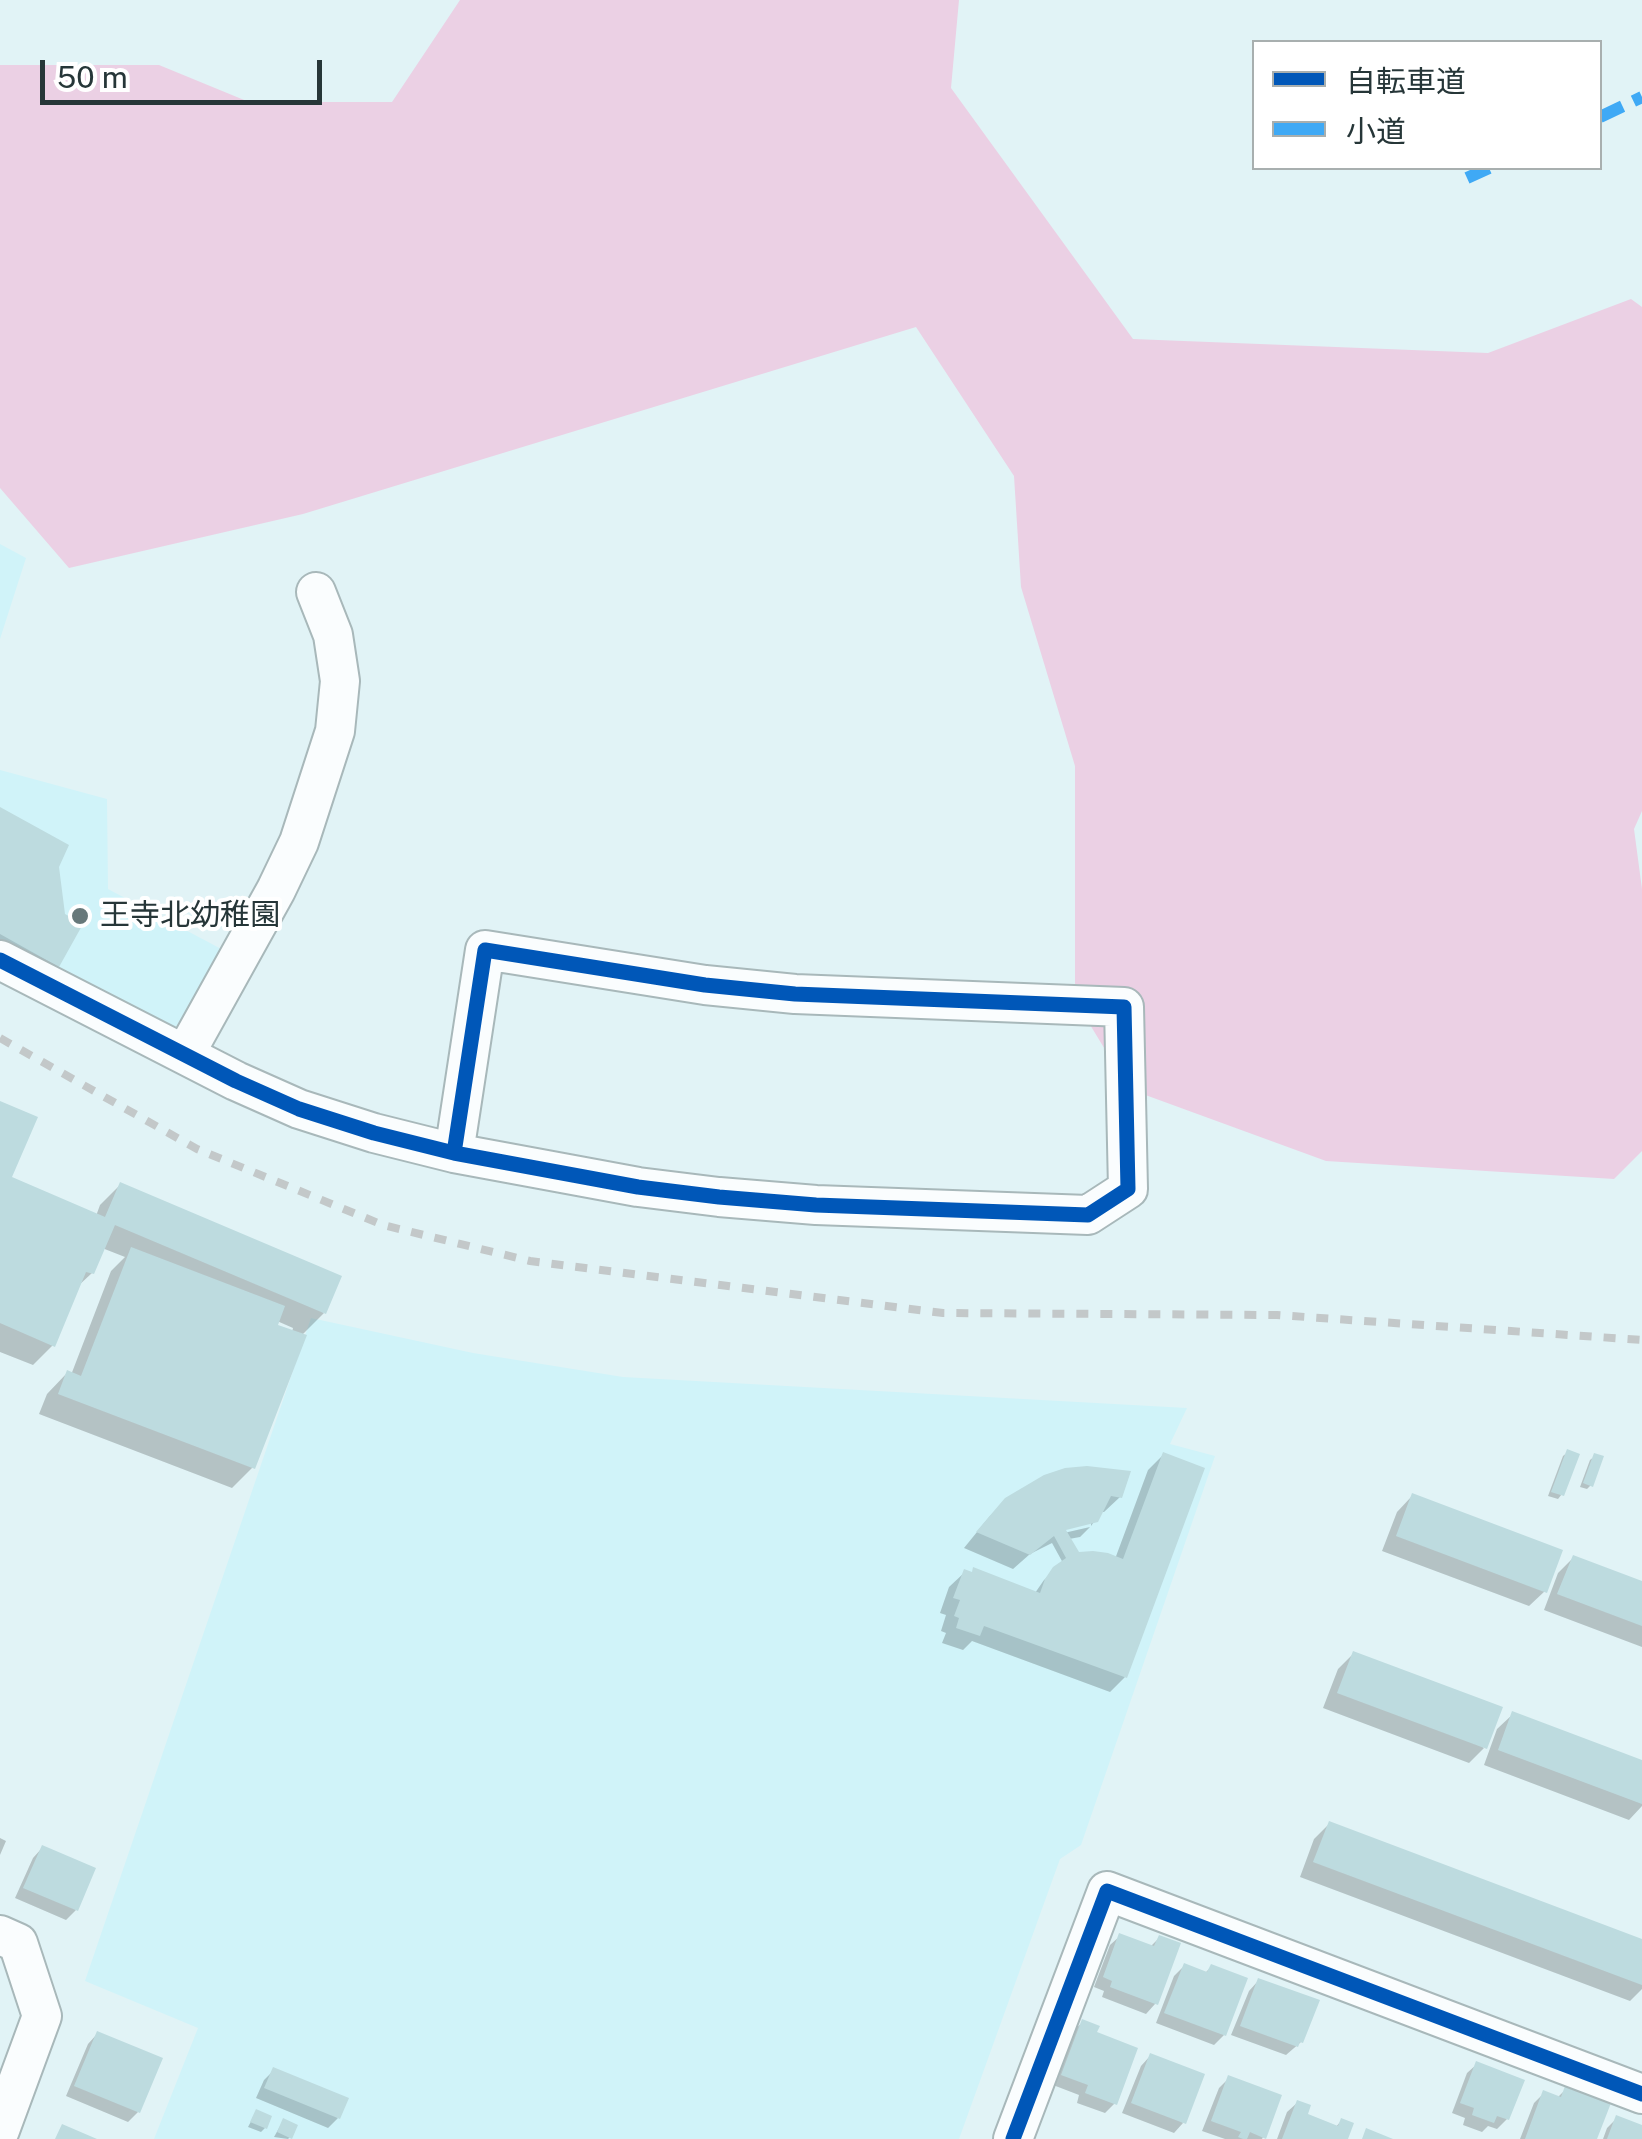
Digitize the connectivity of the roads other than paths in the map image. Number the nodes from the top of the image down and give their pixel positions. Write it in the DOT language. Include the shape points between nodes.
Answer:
graph roads {
  1 [pos="316,592"];
  2 [pos="0,960"];
  3 [pos="184,1054"];
  4 [pos="454,1153"];
  5 [pos="0,1936"];
  6 [pos="1642,2094"];
  7 [pos="0,2130"];
  8 [pos="1025,2136"];
  1 -- 3 [label="street" via="334,635 340,682 335,731 292,858"];
  2 -- 3 [label="street"];
  3 -- 4 [label="street" via="299,1109"];
  4 -- 4 [label="street" via="718,1197 1088,1216 1128,1189 1124,1007 795,994 485,950"];
  5 -- 7 [label="street" via="18,1943 42,2016"];
  6 -- 8 [label="street" via="1107,1891"];
}
